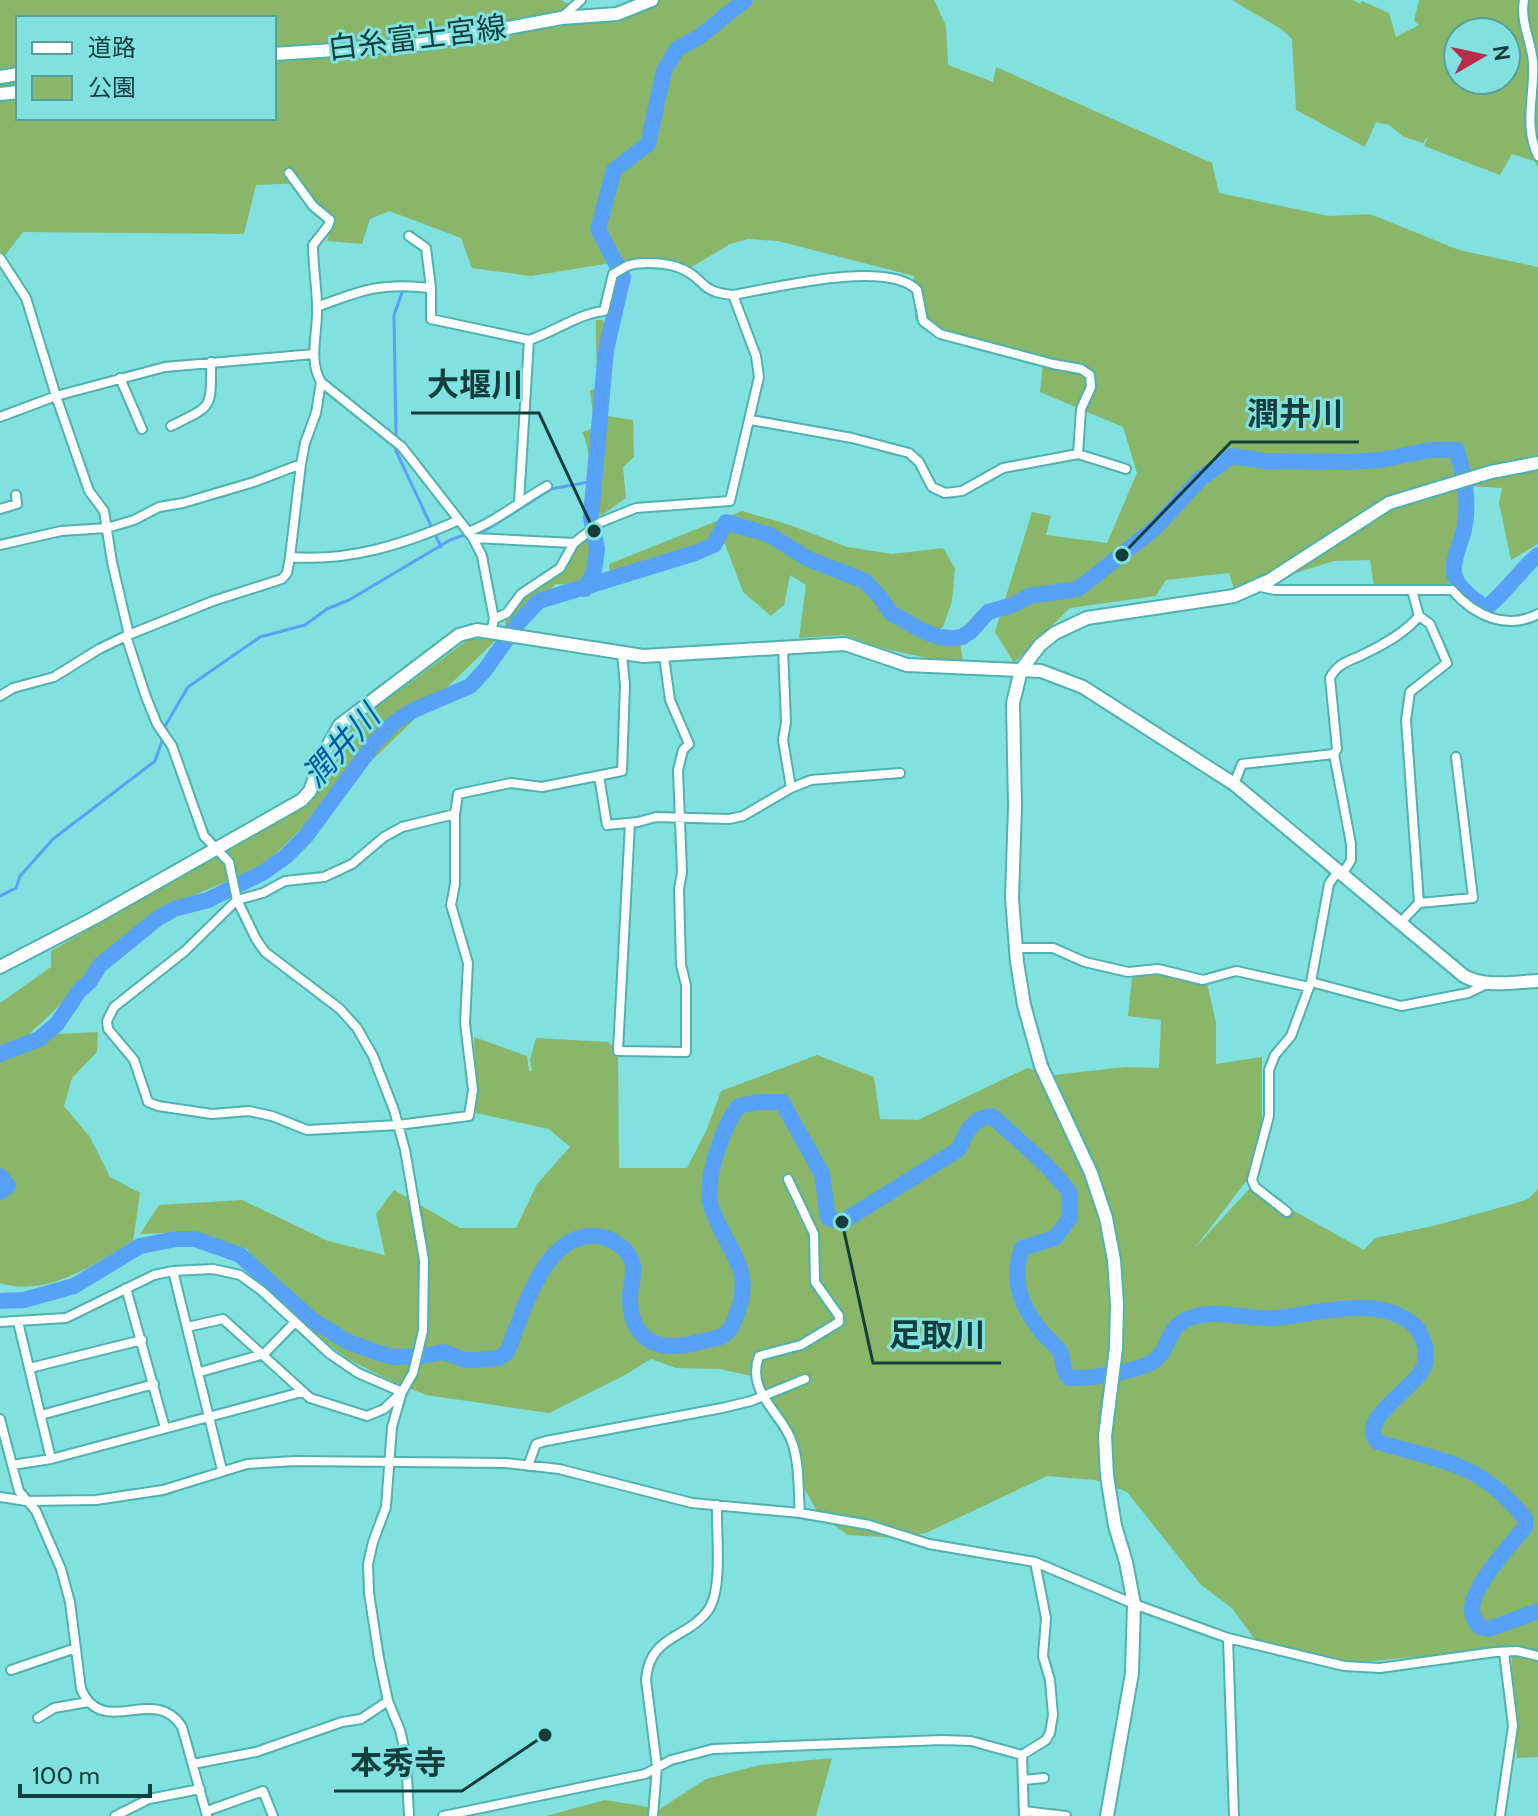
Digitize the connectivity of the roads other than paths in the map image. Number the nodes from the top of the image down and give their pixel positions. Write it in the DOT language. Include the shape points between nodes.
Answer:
graph roads {
  1 [pos="581,0"];
  2 [pos="652,0"];
  3 [pos="1524,0"];
  4 [pos="561,18"];
  5 [pos="276,54"];
  6 [pos="1538,156"];
  7 [pos="289,173"];
  8 [pos="409,236"];
  9 [pos="0,258"];
  10 [pos="431,288"];
  11 [pos="733,295"];
  12 [pos="317,307"];
  13 [pos="529,340"];
  14 [pos="314,354"];
  15 [pos="211,362"];
  16 [pos="120,378"];
  17 [pos="321,382"];
  18 [pos="56,396"];
  19 [pos="0,417"];
  20 [pos="751,420"];
  21 [pos="171,426"];
  22 [pos="142,429"];
  23 [pos="1078,454"];
  24 [pos="1538,463"];
  25 [pos="301,464"];
  26 [pos="1126,469"];
  27 [pos="547,486"];
  28 [pos="16,495"];
  29 [pos="519,502"];
  30 [pos="0,509"];
  31 [pos="459,520"];
  32 [pos="107,528"];
  33 [pos="470,535"];
  34 [pos="574,543"];
  35 [pos="0,545"];
  36 [pos="290,557"];
  37 [pos="1255,586"];
  38 [pos="1412,590"];
  39 [pos="1538,614"];
  40 [pos="1419,616"];
  41 [pos="495,628"];
  42 [pos="128,636"];
  43 [pos="783,648"];
  44 [pos="622,654"];
  45 [pos="664,656"];
  46 [pos="1021,670"];
  47 [pos="0,696"];
  48 [pos="1334,754"];
  49 [pos="1456,757"];
  50 [pos="900,773"];
  51 [pos="599,776"];
  52 [pos="1234,784"];
  53 [pos="791,788"];
  54 [pos="455,814"];
  55 [pos="681,816"];
  56 [pos="630,823"];
  57 [pos="214,849"];
  58 [pos="1340,873"];
  59 [pos="237,898"];
  60 [pos="1419,903"];
  61 [pos="1400,923"];
  62 [pos="1016,948"];
  63 [pos="0,967"];
  64 [pos="1538,981"];
  65 [pos="1487,984"];
  66 [pos="1310,985"];
  67 [pos="398,1125"];
  68 [pos="788,1179"];
  69 [pos="1287,1212"];
  70 [pos="173,1271"];
  71 [pos="126,1288"];
  72 [pos="0,1322"];
  73 [pos="18,1322"];
  74 [pos="295,1322"];
  75 [pos="187,1327"];
  76 [pos="142,1340"];
  77 [pos="264,1354"];
  78 [pos="30,1368"];
  79 [pos="200,1372"];
  80 [pos="805,1379"];
  81 [pos="154,1384"];
  82 [pos="302,1392"];
  83 [pos="402,1392"];
  84 [pos="762,1397"];
  85 [pos="41,1415"];
  86 [pos="211,1418"];
  87 [pos="0,1419"];
  88 [pos="165,1428"];
  89 [pos="51,1459"];
  90 [pos="388,1463"];
  91 [pos="12,1465"];
  92 [pos="528,1466"];
  93 [pos="222,1470"];
  94 [pos="0,1497"];
  95 [pos="26,1501"];
  96 [pos="717,1505"];
  97 [pos="800,1513"];
  98 [pos="1035,1562"];
  99 [pos="1134,1604"];
  100 [pos="1228,1638"];
  101 [pos="76,1648"];
  102 [pos="1504,1652"];
  103 [pos="1538,1656"];
  104 [pos="11,1670"];
  105 [pos="388,1701"];
  106 [pos="88,1702"];
  107 [pos="38,1718"];
  108 [pos="1022,1755"];
  109 [pos="193,1764"];
  110 [pos="657,1767"];
  111 [pos="1044,1778"];
  112 [pos="1024,1780"];
  113 [pos="200,1789"];
  114 [pos="207,1814"];
  115 [pos="1024,1814"];
  116 [pos="115,1816"];
  117 [pos="273,1816"];
  118 [pos="409,1816"];
  119 [pos="443,1816"];
  120 [pos="653,1816"];
  121 [pos="1066,1816"];
  122 [pos="1107,1816"];
  123 [pos="1234,1816"];
  124 [pos="1500,1816"];
  1 -- 4 [label="street"];
  2 -- 4 [label="street, 白糸富士宮線" via="617,14"];
  3 -- 6 [label="street" via="1533,67 1531,135"];
  4 -- 5 [label="street, 白糸富士宮線" via="423,44"];
  7 -- 12 [label="street" via="330,220 313,245"];
  8 -- 10 [label="street" via="426,248"];
  9 -- 18 [label="street" via="26,298"];
  10 -- 12 [label="street" via="395,284"];
  10 -- 13 [label="street" via="431,319"];
  11 -- 13 [label="street" via="703,287 683,269 627,267 613,274 604,311"];
  11 -- 20 [label="street" via="756,356 759,377"];
  11 -- 23 [label="street" via="861,274 903,280 917,290 923,321 940,334 1090,375"];
  12 -- 14 [label="street"];
  13 -- 29 [label="street"];
  14 -- 15 [label="street"];
  14 -- 17 [label="street"];
  15 -- 16 [label="street"];
  15 -- 21 [label="street" via="211,400 206,409"];
  16 -- 18 [label="street"];
  16 -- 22 [label="street"];
  17 -- 25 [label="street"];
  17 -- 31 [label="street" via="402,447"];
  18 -- 19 [label="street"];
  18 -- 32 [label="street"];
  20 -- 23 [label="street" via="909,453 932,487 945,493 962,491 1003,468"];
  20 -- 34 [label="street" via="730,501 636,508 601,522"];
  23 -- 26 [label="street"];
  24 -- 37 [label="street" via="1389,503"];
  25 -- 32 [label="street"];
  25 -- 36 [label="street"];
  27 -- 29 [label="street"];
  28 -- 30 [label="street" via="17,504"];
  29 -- 33 [label="street"];
  31 -- 33 [label="street"];
  31 -- 36 [label="street" via="394,546 321,560"];
  32 -- 35 [label="street" via="61,531"];
  32 -- 42 [label="street"];
  33 -- 34 [label="street"];
  33 -- 41 [label="street" via="482,556"];
  34 -- 41 [label="street" via="560,568 521,594"];
  36 -- 42 [label="street" via="282,579"];
  37 -- 38 [label="street"];
  37 -- 46 [label="street" via="1220,600 1087,618 1055,633"];
  38 -- 39 [label="street" via="1452,590 1494,620 1510,622"];
  38 -- 40 [label="street"];
  40 -- 48 [label="street" via="1368,653 1335,668 1330,678"];
  40 -- 60 [label="street" via="1430,624 1447,663 1410,692 1406,720"];
  41 -- 44 [label="street"];
  41 -- 57 [label="street" via="459,635 361,706 340,725 302,800"];
  42 -- 47 [label="street" via="54,677"];
  42 -- 57 [label="street" via="157,724 172,746 204,836"];
  43 -- 45 [label="street"];
  43 -- 46 [label="street" via="845,644 907,665"];
  43 -- 53 [label="street" via="783,740"];
  44 -- 45 [label="street"];
  44 -- 51 [label="street" via="622,771"];
  45 -- 55 [label="street" via="670,700 689,744 678,770"];
  46 -- 52 [label="street" via="1041,671 1083,687"];
  46 -- 62 [label="street" via="1013,703"];
  48 -- 52 [label="street" via="1242,764"];
  48 -- 58 [label="street" via="1351,844 1351,860"];
  49 -- 60 [label="street" via="1473,898"];
  50 -- 53 [label="street" via="811,780"];
  51 -- 54 [label="street" via="542,787 511,783 458,794"];
  51 -- 56 [label="street" via="607,825"];
  52 -- 58 [label="street"];
  53 -- 55 [label="street" via="743,816"];
  54 -- 59 [label="street" via="402,827 352,864 324,877 285,881"];
  54 -- 67 [label="street" via="451,905 468,963 465,1023 473,1090 469,1116"];
  55 -- 56 [label="street"];
  55 -- 56 [label="street" via="686,1052 618,1051"];
  57 -- 59 [label="street" via="229,862"];
  57 -- 63 [label="street"];
  58 -- 61 [label="street"];
  58 -- 66 [label="street" via="1329,884"];
  59 -- 67 [label="street" via="265,952 357,1028"];
  59 -- 67 [label="street" via="185,951 114,1007 107,1021 112,1036 134,1060 148,1102 212,1114 249,1111 307,1130"];
  60 -- 61 [label="street"];
  61 -- 65 [label="street" via="1464,976"];
  62 -- 66 [label="street" via="1053,948 1128,972 1158,969 1203,980 1236,971"];
  62 -- 99 [label="street" via="1041,1066 1091,1173 1114,1260 1116,1348 1105,1436 1107,1476"];
  64 -- 65 [label="street"];
  65 -- 66 [label="street" via="1468,993 1401,1006"];
  66 -- 69 [label="street" via="1291,1036 1269,1070 1269,1116 1252,1180"];
  67 -- 83 [label="street" via="424,1260 421,1344"];
  68 -- 84 [label="street" via="814,1234 815,1282 839,1322 801,1345 759,1356 757,1385"];
  70 -- 71 [label="street"];
  70 -- 74 [label="street" via="213,1269 240,1275"];
  70 -- 75 [label="street"];
  71 -- 73 [label="street" via="66,1318"];
  71 -- 76 [label="street"];
  72 -- 73 [label="street"];
  73 -- 78 [label="street"];
  74 -- 77 [label="street"];
  74 -- 83 [label="street" via="358,1373"];
  75 -- 77 [label="street" via="223,1319"];
  75 -- 79 [label="street"];
  76 -- 78 [label="street"];
  76 -- 81 [label="street"];
  77 -- 79 [label="street"];
  77 -- 82 [label="street"];
  78 -- 85 [label="street"];
  79 -- 86 [label="street"];
  80 -- 84 [label="street"];
  81 -- 85 [label="street"];
  81 -- 88 [label="street"];
  82 -- 83 [label="street" via="367,1416"];
  82 -- 86 [label="street"];
  83 -- 90 [label="street"];
  84 -- 92 [label="street" via="546,1441 536,1444"];
  84 -- 97 [label="street" via="794,1447"];
  85 -- 89 [label="street"];
  86 -- 88 [label="street"];
  86 -- 93 [label="street"];
  87 -- 91 [label="street"];
  88 -- 89 [label="street"];
  89 -- 91 [label="street"];
  90 -- 92 [label="street"];
  90 -- 93 [label="street" via="295,1461"];
  90 -- 105 [label="street" via="386,1507 368,1564 372,1623"];
  91 -- 95 [label="street"];
  92 -- 96 [label="street"];
  93 -- 95 [label="street" via="163,1490 96,1500"];
  94 -- 95 [label="street"];
  95 -- 101 [label="street" via="36,1511 61,1569"];
  96 -- 97 [label="street"];
  96 -- 110 [label="street" via="716,1591 708,1611 658,1648 647,1666"];
  97 -- 98 [label="street" via="869,1525 929,1544"];
  98 -- 99 [label="street"];
  98 -- 108 [label="street" via="1046,1618 1043,1656 1053,1715 1046,1740"];
  99 -- 100 [label="street"];
  99 -- 122 [label="street" via="1132,1673"];
  100 -- 102 [label="street" via="1344,1666 1380,1668"];
  100 -- 123 [label="street"];
  101 -- 104 [label="street"];
  101 -- 106 [label="street" via="81,1689"];
  102 -- 103 [label="street"];
  102 -- 124 [label="street" via="1513,1726"];
  105 -- 109 [label="street" via="361,1719 256,1752"];
  105 -- 118 [label="street" via="406,1756"];
  106 -- 107 [label="street" via="54,1708"];
  106 -- 109 [label="street" via="109,1712 166,1710 182,1727"];
  108 -- 110 [label="street" via="971,1741 942,1740 713,1749"];
  108 -- 112 [label="street"];
  109 -- 113 [label="street"];
  110 -- 119 [label="street" via="645,1774"];
  110 -- 120 [label="street"];
  111 -- 112 [label="street"];
  112 -- 115 [label="street"];
  113 -- 114 [label="street"];
  113 -- 116 [label="street" via="149,1799"];
  114 -- 117 [label="street" via="263,1791"];
  115 -- 121 [label="street"];
}
